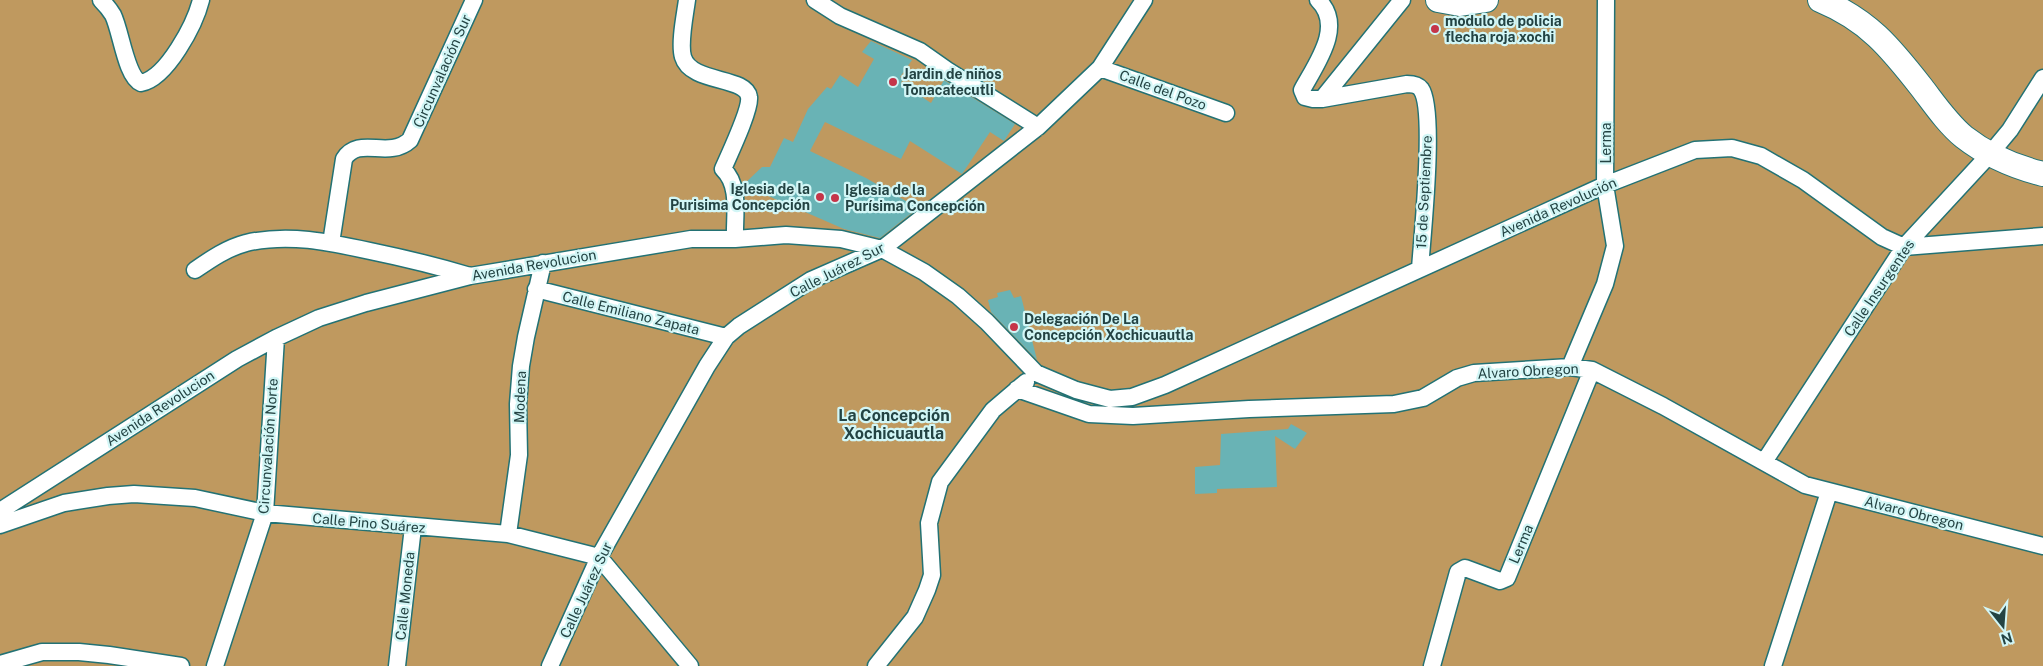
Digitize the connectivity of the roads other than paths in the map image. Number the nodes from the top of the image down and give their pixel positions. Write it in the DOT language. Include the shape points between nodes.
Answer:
graph roads {
  1 [pos="101,0"];
  2 [pos="201,0"];
  3 [pos="474,0"];
  4 [pos="687,0"];
  5 [pos="815,0"];
  6 [pos="1144,0"];
  7 [pos="1318,0"];
  8 [pos="1402,0"];
  9 [pos="1438,0"];
  10 [pos="1486,0"];
  11 [pos="1606,0"];
  12 [pos="1820,0"];
  13 [pos="1100,68"];
  14 [pos="2043,78"];
  15 [pos="1322,99"];
  16 [pos="1226,113"];
  17 [pos="1038,127"];
  18 [pos="1990,154"];
  19 [pos="2043,174"];
  20 [pos="1605,185"];
  21 [pos="2043,236"];
  22 [pos="734,239"];
  23 [pos="331,243"];
  24 [pos="1904,247"];
  25 [pos="882,249"];
  26 [pos="543,262"];
  27 [pos="1420,269"];
  28 [pos="195,270"];
  29 [pos="470,276"];
  30 [pos="536,289"];
  31 [pos="726,337"];
  32 [pos="276,338"];
  33 [pos="1570,367"];
  34 [pos="1592,370"];
  35 [pos="1036,374"];
  36 [pos="1017,389"];
  37 [pos="1076,390"];
  38 [pos="1764,462"];
  39 [pos="1829,492"];
  40 [pos="0,510"];
  41 [pos="265,513"];
  42 [pos="0,525"];
  43 [pos="413,527"];
  44 [pos="508,534"];
  45 [pos="2043,546"];
  46 [pos="599,557"];
  47 [pos="42,659"];
  48 [pos="0,664"];
  49 [pos="182,666"];
  50 [pos="215,666"];
  51 [pos="397,666"];
  52 [pos="550,666"];
  53 [pos="690,666"];
  54 [pos="876,666"];
  55 [pos="1432,666"];
  56 [pos="1773,666"];
  1 -- 2 [label="street" via="113,15 134,79 141,83 154,76 176,50 189,32"];
  3 -- 23 [label="street, Circunvalación Sur" via="410,140 394,149 356,149 344,159"];
  4 -- 22 [label="street" via="682,50 686,64 696,72 742,87 749,97 748,108 723,169 730,176 734,188"];
  5 -- 17 [label="street" via="840,16 920,51"];
  6 -- 13 [label="street, Calle Juárez Sur"];
  7 -- 15 [label="street" via="1329,18 1329,32 1322,54 1302,90 1305,97"];
  8 -- 15 [label="street"];
  9 -- 10 [label="main road" via="1460,4"];
  11 -- 20 [label="street, Lerma"];
  12 -- 18 [label="main road" via="1850,14 1868,28 1964,137"];
  13 -- 16 [label="street, Calle del Pozo"];
  13 -- 17 [label="street, Calle Juárez Sur"];
  14 -- 18 [label="street, Calle Insurgentes" via="2010,130"];
  15 -- 27 [label="street, 15 de Septiembre" via="1411,84 1422,90 1427,114 1428,152"];
  17 -- 25 [label="street, Calle Juárez Sur"];
  18 -- 19 [label="main road"];
  18 -- 24 [label="street, Calle Insurgentes"];
  20 -- 24 [label="street, Avenida Revolución" via="1695,150 1732,148 1761,156 1803,180 1882,237"];
  20 -- 27 [label="street, Avenida Revolución"];
  20 -- 33 [label="street, Lerma" via="1615,246 1612,262"];
  21 -- 24 [label="street, Avenida Revolución"];
  22 -- 25 [label="street, Avenida Revolucion" via="786,235 833,238"];
  22 -- 26 [label="street, Avenida Revolucion" via="691,239"];
  23 -- 28 [label="street" via="283,238 244,244 227,250"];
  23 -- 29 [label="street"];
  24 -- 38 [label="street, Calle Insurgentes"];
  25 -- 31 [label="street, Calle Juárez Sur" via="811,280 755,314"];
  25 -- 35 [label="street, Avenida Revolucion" via="924,272 958,296"];
  26 -- 29 [label="street, Avenida Revolucion"];
  26 -- 30 [label="street, Modena"];
  27 -- 37 [label="street, Avenida Revolución" via="1132,397 1110,399"];
  29 -- 32 [label="street, Avenida Revolucion" via="319,318"];
  30 -- 31 [label="street, Calle Emiliano Zapata"];
  30 -- 44 [label="street, Modena" via="521,366 519,455"];
  31 -- 46 [label="street, Calle Juárez Sur"];
  32 -- 40 [label="street, Avenida Revolucion" via="237,359"];
  32 -- 41 [label="street, Circunvalación Norte"];
  33 -- 34 [label="street, Alvaro Obregon"];
  33 -- 36 [label="street, Alvaro Obregon" via="1474,373 1457,378 1423,398 1394,404 1150,416 1089,414"];
  34 -- 38 [label="street, Alvaro Obregon"];
  34 -- 55 [label="street, Lerma" via="1507,578 1503,582 1465,568 1458,572"];
  35 -- 36 [label="street"];
  35 -- 37 [label="street, Avenida Revolucion"];
  36 -- 54 [label="street" via="993,410 940,482 929,523 932,575 927,590 915,617"];
  38 -- 39 [label="street, Alvaro Obregon" via="1805,485"];
  39 -- 45 [label="street, Alvaro Obregon"];
  39 -- 56 [label="street"];
  41 -- 42 [label="street, Calle Pino Suárez" via="195,498 134,494 64,503"];
  41 -- 43 [label="street, Calle Pino Suárez"];
  41 -- 50 [label="street, Circunvalación Norte"];
  43 -- 44 [label="street, Calle Pino Suárez"];
  43 -- 51 [label="street, Calle Moneda"];
  44 -- 46 [label="street, Calle Pino Suárez"];
  46 -- 52 [label="street, Calle Juárez Sur"];
  46 -- 53 [label="street"];
  47 -- 48 [label="street"];
  47 -- 49 [label="street" via="109,655"];
}
